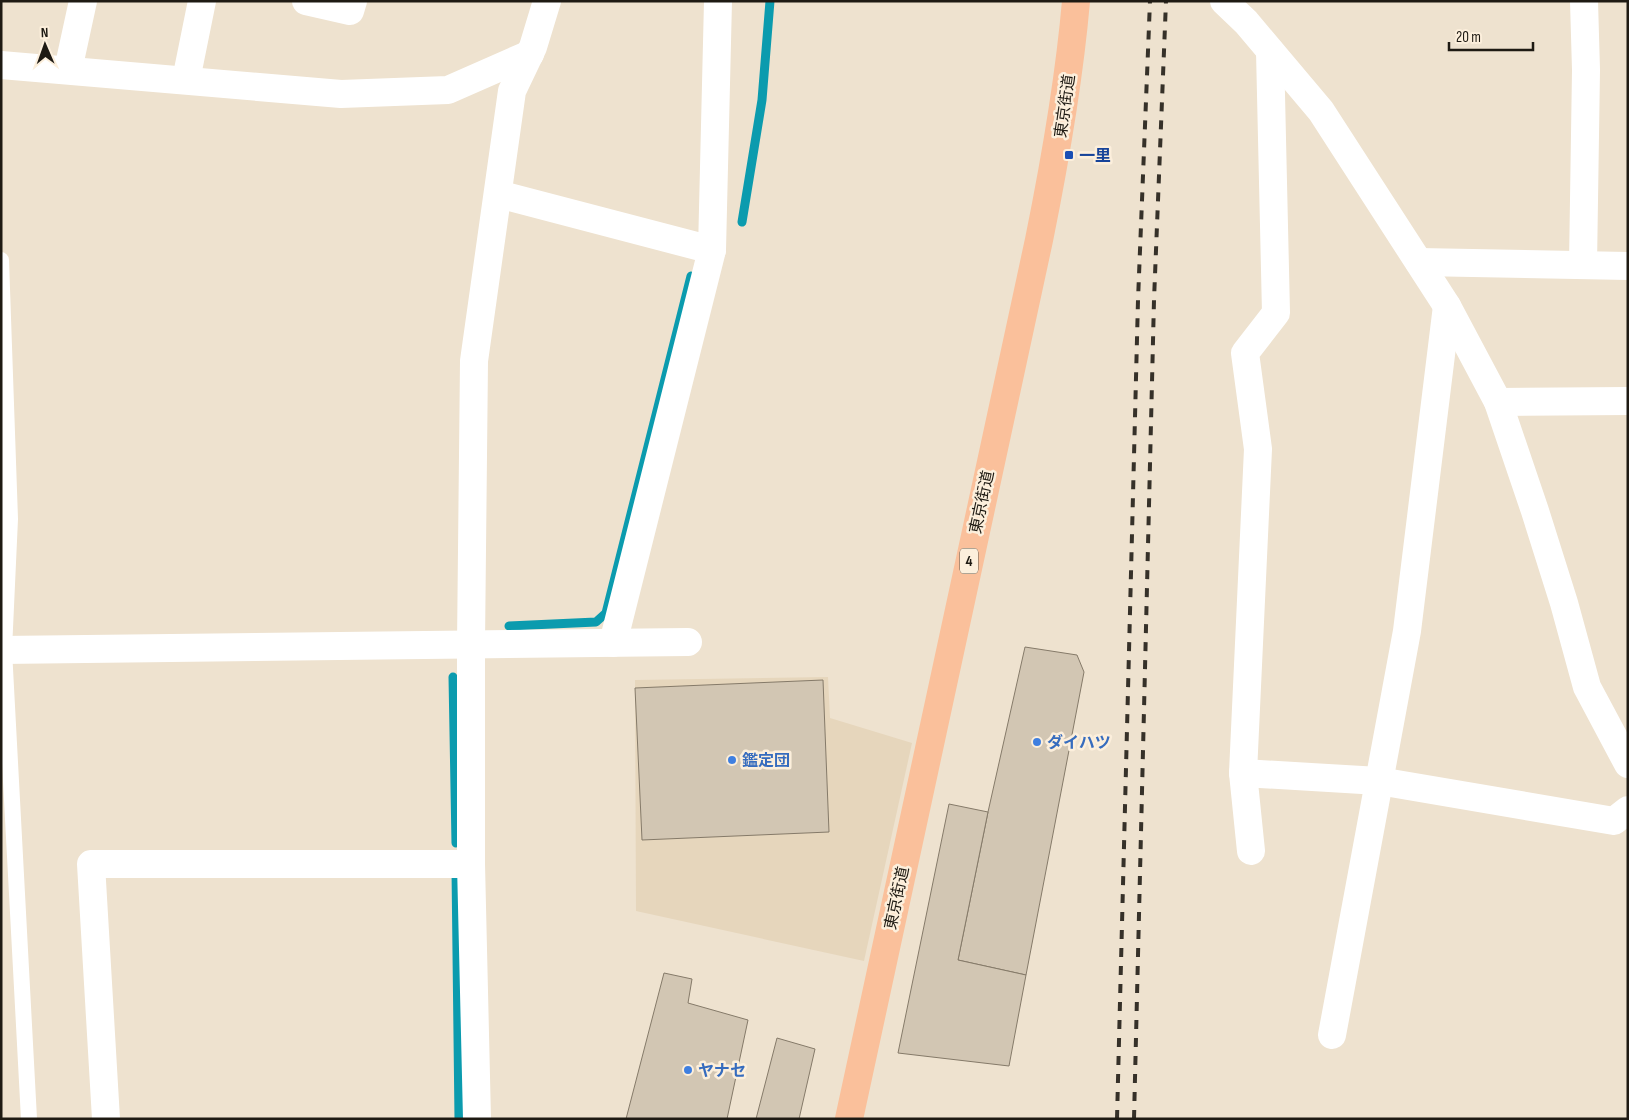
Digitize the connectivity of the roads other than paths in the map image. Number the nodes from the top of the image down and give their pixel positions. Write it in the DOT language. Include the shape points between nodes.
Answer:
graph roads {
  1 [pos="83,1"];
  2 [pos="202,1"];
  3 [pos="306,1"];
  4 [pos="353,1"];
  5 [pos="547,1"];
  6 [pos="718,1"];
  7 [pos="1076,1"];
  8 [pos="1224,1"];
  9 [pos="1584,1"];
  10 [pos="1270,51"];
  11 [pos="530,54"];
  12 [pos="1,65"];
  13 [pos="68,70"];
  14 [pos="186,80"];
  15 [pos="498,194"];
  16 [pos="712,250"];
  17 [pos="1,260"];
  18 [pos="1419,262"];
  19 [pos="1583,266"];
  20 [pos="1628,266"];
  21 [pos="1447,306"];
  22 [pos="1628,401"];
  23 [pos="1498,402"];
  24 [pos="688,642"];
  25 [pos="613,643"];
  26 [pos="471,644"];
  27 [pos="3,650"];
  28 [pos="1628,764"];
  29 [pos="1243,774"];
  30 [pos="1379,781"];
  31 [pos="1628,810"];
  32 [pos="1251,851"];
  33 [pos="471,864"];
  34 [pos="1332,1035"];
  35 [pos="29,1119"];
  36 [pos="106,1119"];
  37 [pos="476,1119"];
  38 [pos="849,1119"];
  1 -- 13 [label="street"];
  2 -- 14 [label="street"];
  3 -- 4 [label="street" via="350,11"];
  5 -- 11 [label="street"];
  6 -- 16 [label="street"];
  7 -- 38 [label="highway, 東京街道 / 4" via="1058,144 1041,230"];
  8 -- 10 [label="street"];
  9 -- 19 [label="street"];
  10 -- 18 [label="street" via="1321,111"];
  10 -- 29 [label="street" via="1276,312 1245,353 1258,449"];
  11 -- 14 [label="street" via="448,90 341,94"];
  11 -- 15 [label="street" via="512,91"];
  12 -- 13 [label="street"];
  13 -- 14 [label="street"];
  15 -- 16 [label="street"];
  15 -- 26 [label="street" via="474,360"];
  16 -- 25 [label="street"];
  17 -- 27 [label="lane" via="10,519"];
  18 -- 19 [label="street"];
  18 -- 21 [label="street"];
  19 -- 20 [label="street"];
  21 -- 23 [label="street"];
  21 -- 30 [label="street" via="1407,631"];
  22 -- 23 [label="street"];
  23 -- 28 [label="street" via="1544,539 1587,687"];
  24 -- 25 [label="street"];
  25 -- 26 [label="street"];
  26 -- 27 [label="street"];
  26 -- 33 [label="street"];
  27 -- 35 [label="lane"];
  29 -- 30 [label="street"];
  29 -- 32 [label="street"];
  30 -- 31 [label="street" via="1614,821"];
  30 -- 34 [label="street"];
  33 -- 36 [label="street" via="90,864"];
  33 -- 37 [label="street"];
}
